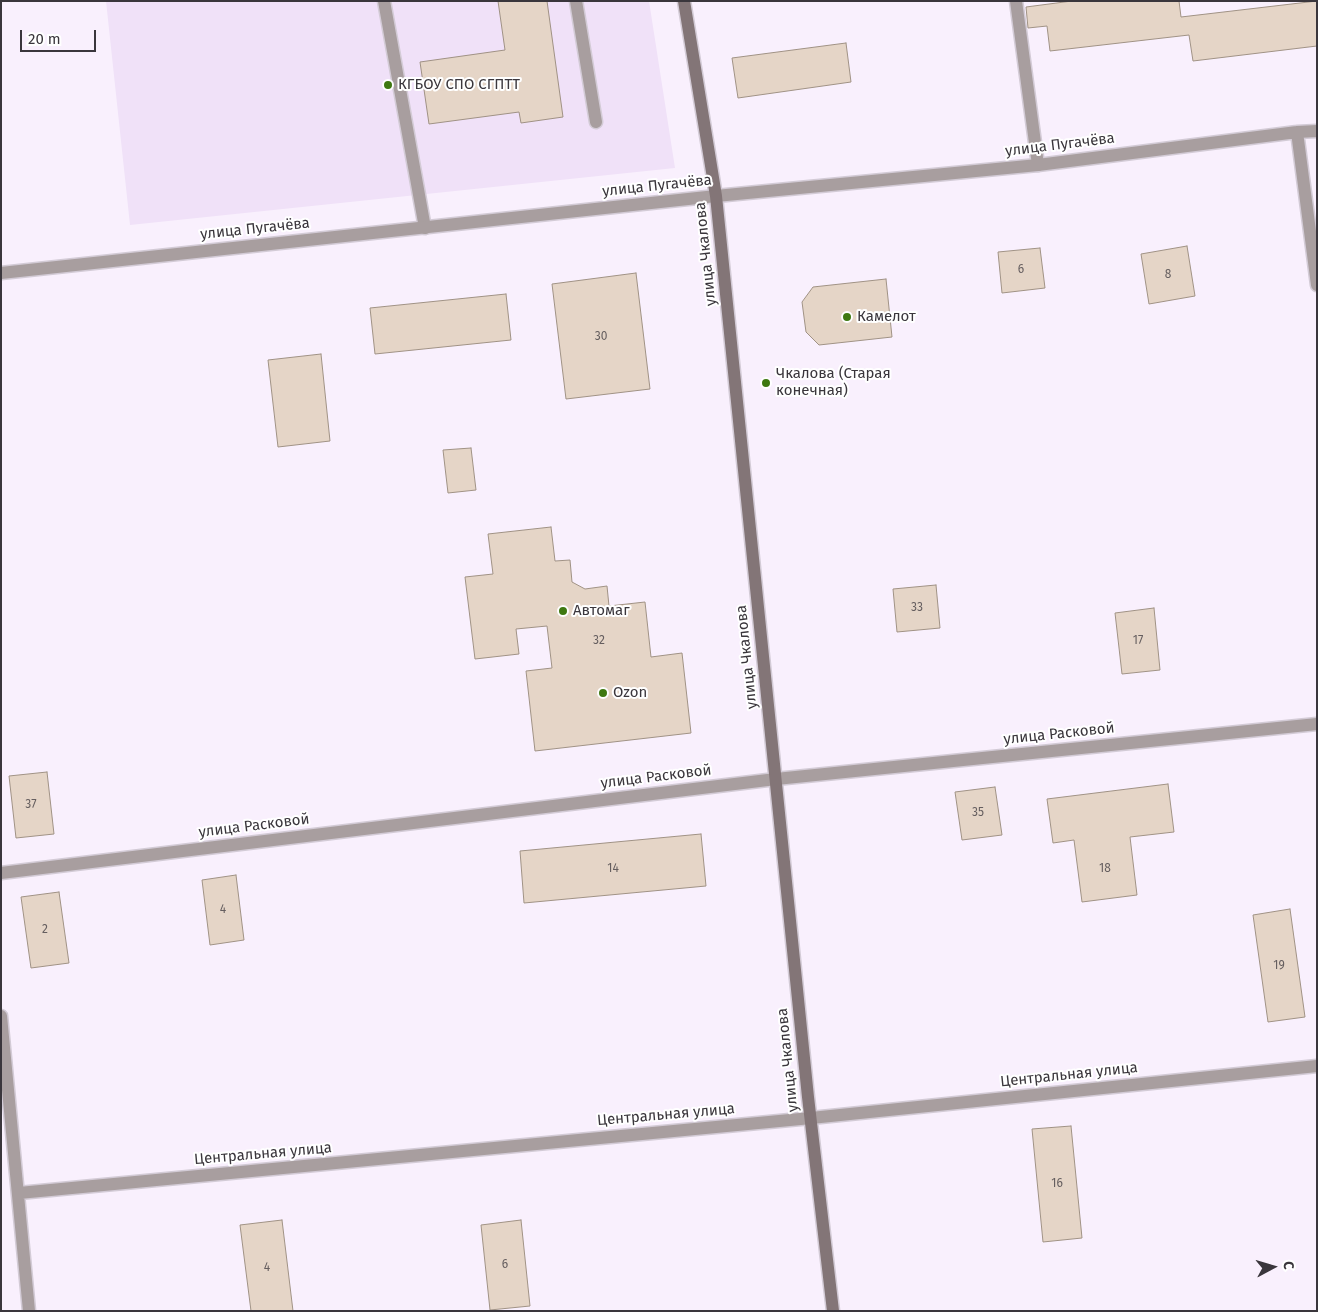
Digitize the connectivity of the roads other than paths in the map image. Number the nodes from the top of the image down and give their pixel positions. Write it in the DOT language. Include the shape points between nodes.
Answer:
graph roads {
  1 [pos="384,1"];
  2 [pos="576,1"];
  3 [pos="684,1"];
  4 [pos="1016,1"];
  5 [pos="596,122"];
  6 [pos="1317,131"];
  7 [pos="1297,132"];
  8 [pos="1038,164"];
  9 [pos="716,196"];
  10 [pos="425,228"];
  11 [pos="1,273"];
  12 [pos="1317,285"];
  13 [pos="1317,724"];
  14 [pos="776,779"];
  15 [pos="1,873"];
  16 [pos="1,1016"];
  17 [pos="1317,1066"];
  18 [pos="811,1118"];
  19 [pos="19,1193"];
  20 [pos="29,1311"];
  21 [pos="833,1311"];
  1 -- 10 [label="street"];
  2 -- 5 [label="street"];
  3 -- 9 [label="street, улица Чкалова"];
  4 -- 8 [label="street"];
  6 -- 7 [label="street, улица Пугачёва"];
  7 -- 8 [label="street, улица Пугачёва"];
  7 -- 12 [label="street"];
  8 -- 9 [label="street, улица Пугачёва"];
  9 -- 10 [label="street, улица Пугачёва"];
  9 -- 14 [label="street, улица Чкалова"];
  10 -- 11 [label="street, улица Пугачёва"];
  13 -- 14 [label="street, улица Расковой"];
  14 -- 15 [label="street, улица Расковой"];
  14 -- 18 [label="street, улица Чкалова"];
  16 -- 19 [label="street"];
  17 -- 18 [label="street, Центральная улица"];
  18 -- 19 [label="street, Центральная улица"];
  18 -- 21 [label="street, улица Чкалова"];
  19 -- 20 [label="street"];
}
